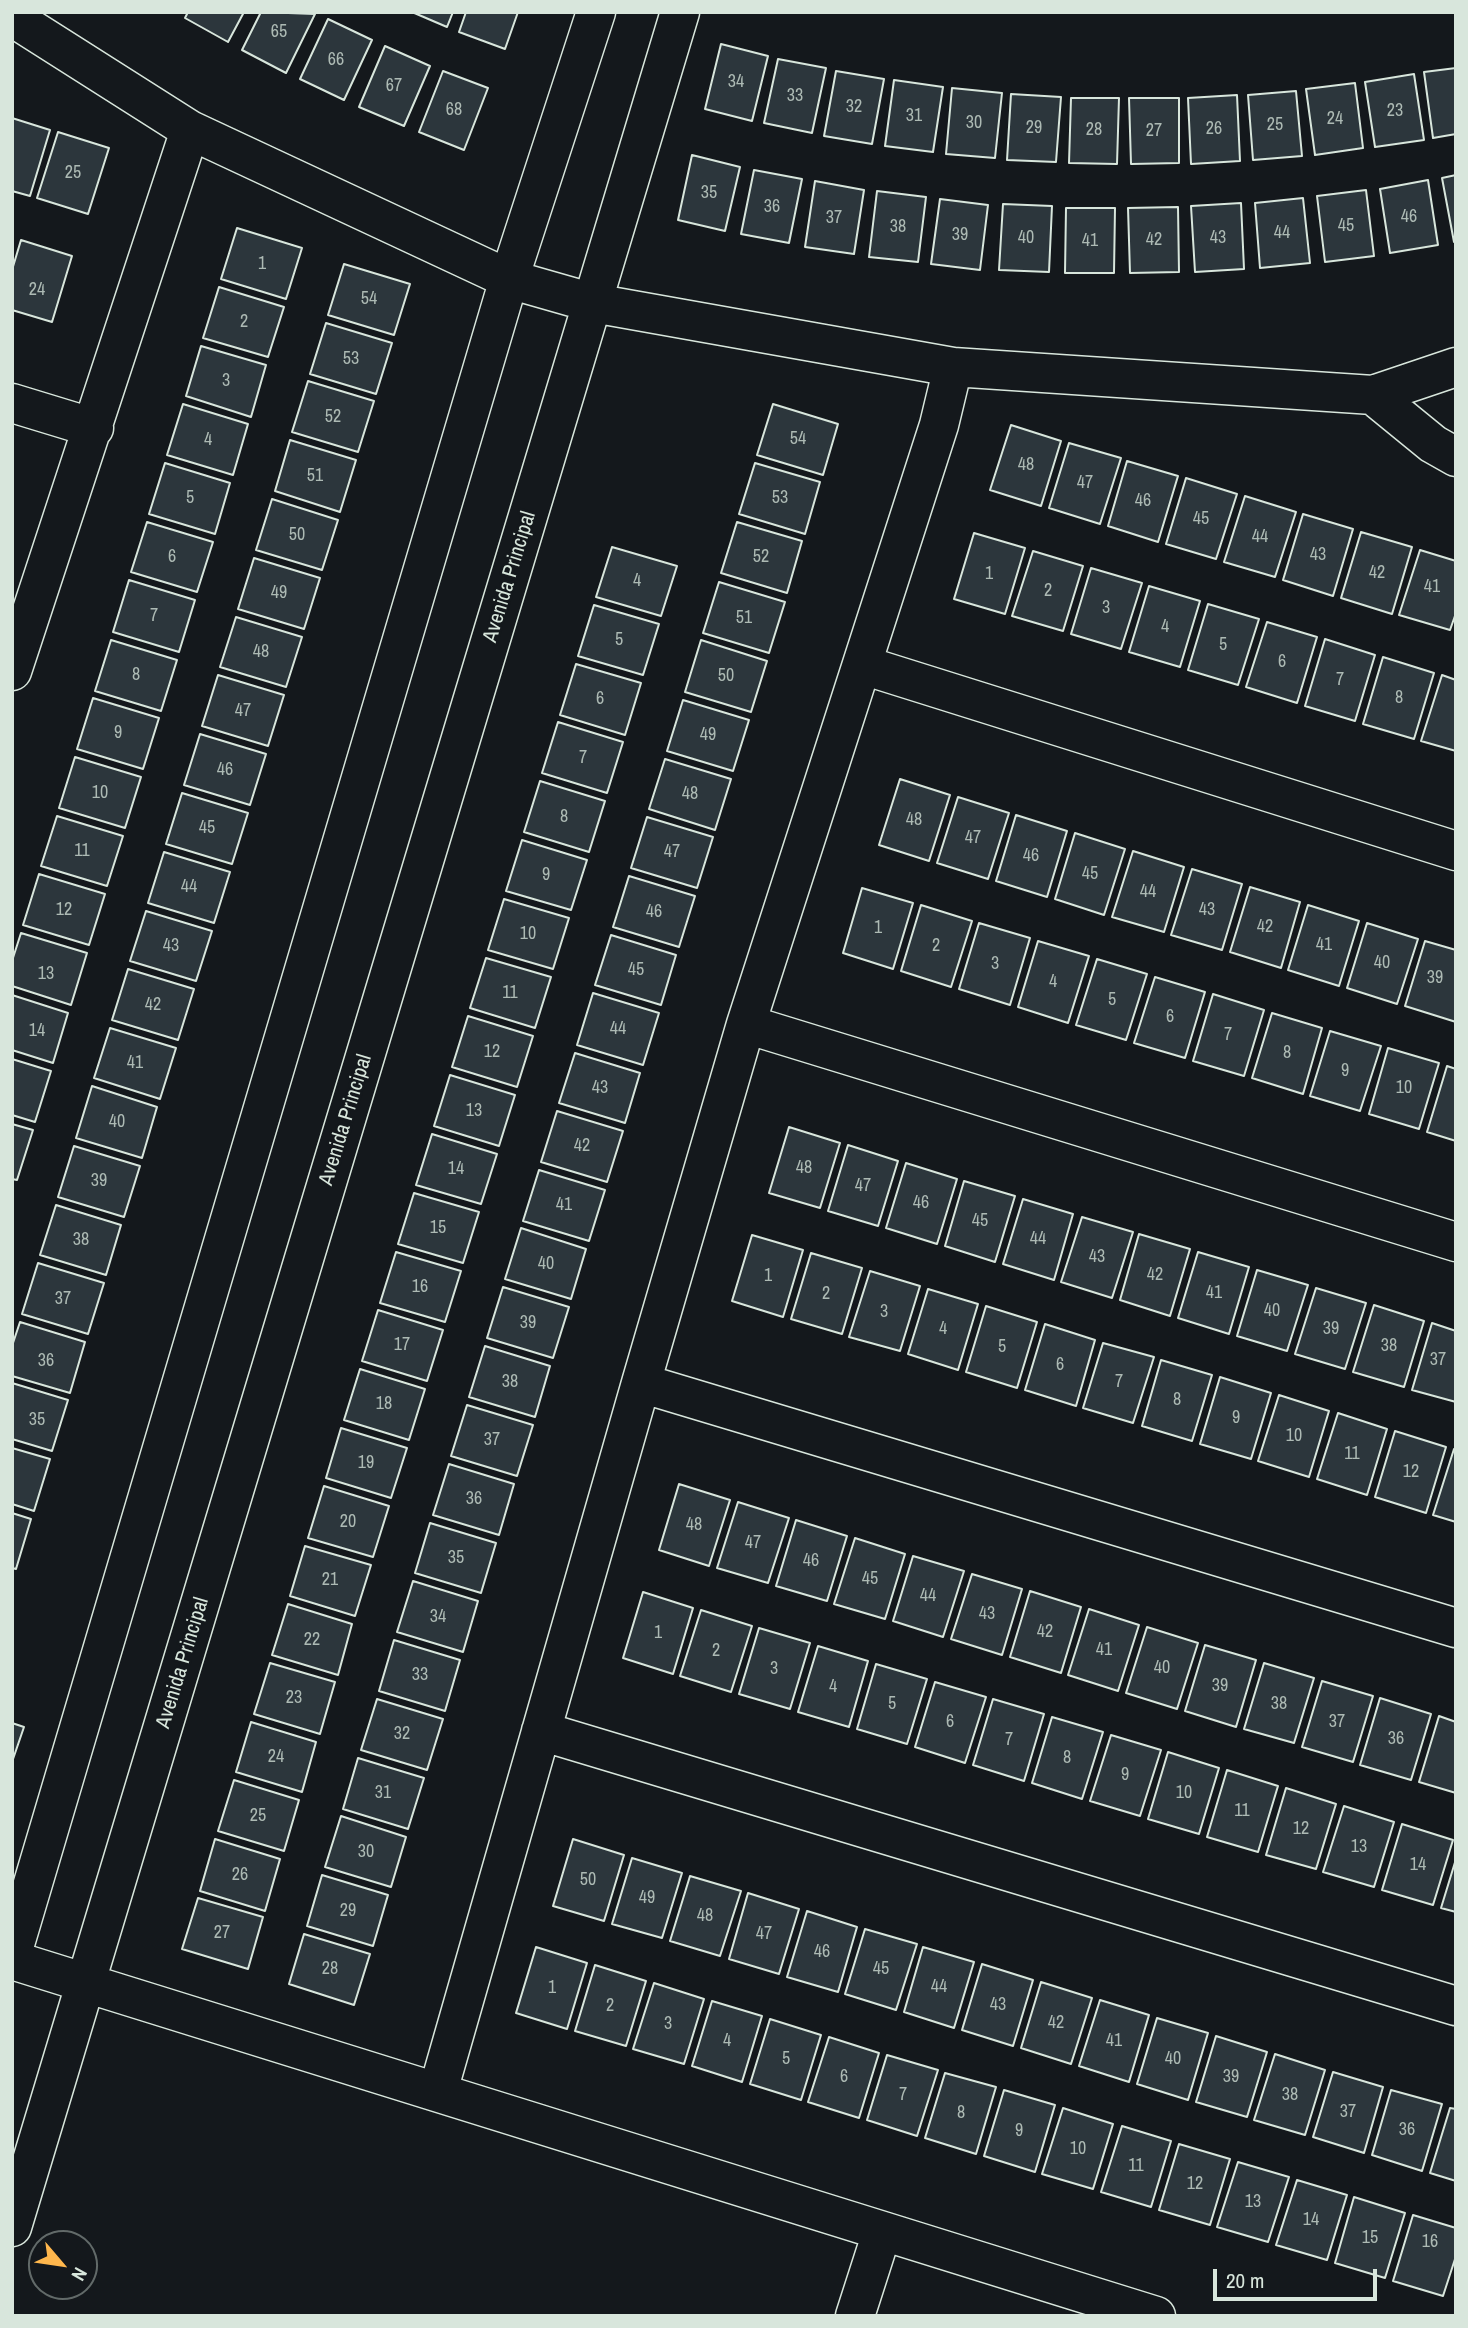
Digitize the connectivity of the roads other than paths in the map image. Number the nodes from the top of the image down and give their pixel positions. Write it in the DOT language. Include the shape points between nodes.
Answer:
graph roads {
  1 [pos="596,12"];
  2 [pos="680,12"];
  3 [pos="12,17"];
  4 [pos="190,130"];
  5 [pos="509,279"];
  6 [pos="593,303"];
  7 [pos="953,367"];
  8 [pos="1456,368"];
  9 [pos="1373,395"];
  10 [pos="12,403"];
  11 [pos="94,428"];
  12 [pos="1456,457"];
  13 [pos="863,665"];
  14 [pos="12,671"];
  15 [pos="1456,851"];
  16 [pos="747,1024"];
  17 [pos="1456,1242"];
  18 [pos="641,1383"];
  19 [pos="1456,1628"];
  20 [pos="541,1731"];
  21 [pos="12,1954"];
  22 [pos="12,1960"];
  23 [pos="87,1982"];
  24 [pos="1456,2006"];
  25 [pos="438,2091"];
  26 [pos="12,2227"];
  27 [pos="882,2232"];
  28 [pos="855,2316"];
  29 [pos="1156,2316"];
  1 -- 5 [label="street"];
  2 -- 6 [label="street, Avenida Principal"];
  3 -- 4 [label="street"];
  4 -- 5 [label="street"];
  4 -- 11 [label="street"];
  5 -- 6 [label="street"];
  5 -- 21 [label="street"];
  6 -- 7 [label="street"];
  6 -- 23 [label="street, Avenida Principal"];
  7 -- 9 [label="street"];
  7 -- 13 [label="street"];
  8 -- 9 [label="street"];
  9 -- 12 [label="street"];
  10 -- 11 [label="street"];
  11 -- 14 [label="street"];
  13 -- 15 [label="street"];
  13 -- 16 [label="street"];
  16 -- 17 [label="street"];
  16 -- 18 [label="street"];
  18 -- 19 [label="street"];
  18 -- 20 [label="street"];
  20 -- 24 [label="street"];
  20 -- 25 [label="street"];
  22 -- 23 [label="street"];
  23 -- 25 [label="street"];
  23 -- 26 [label="street, Avenida Principal"];
  25 -- 27 [label="street"];
  27 -- 28 [label="street"];
  27 -- 29 [label="street"];
}
